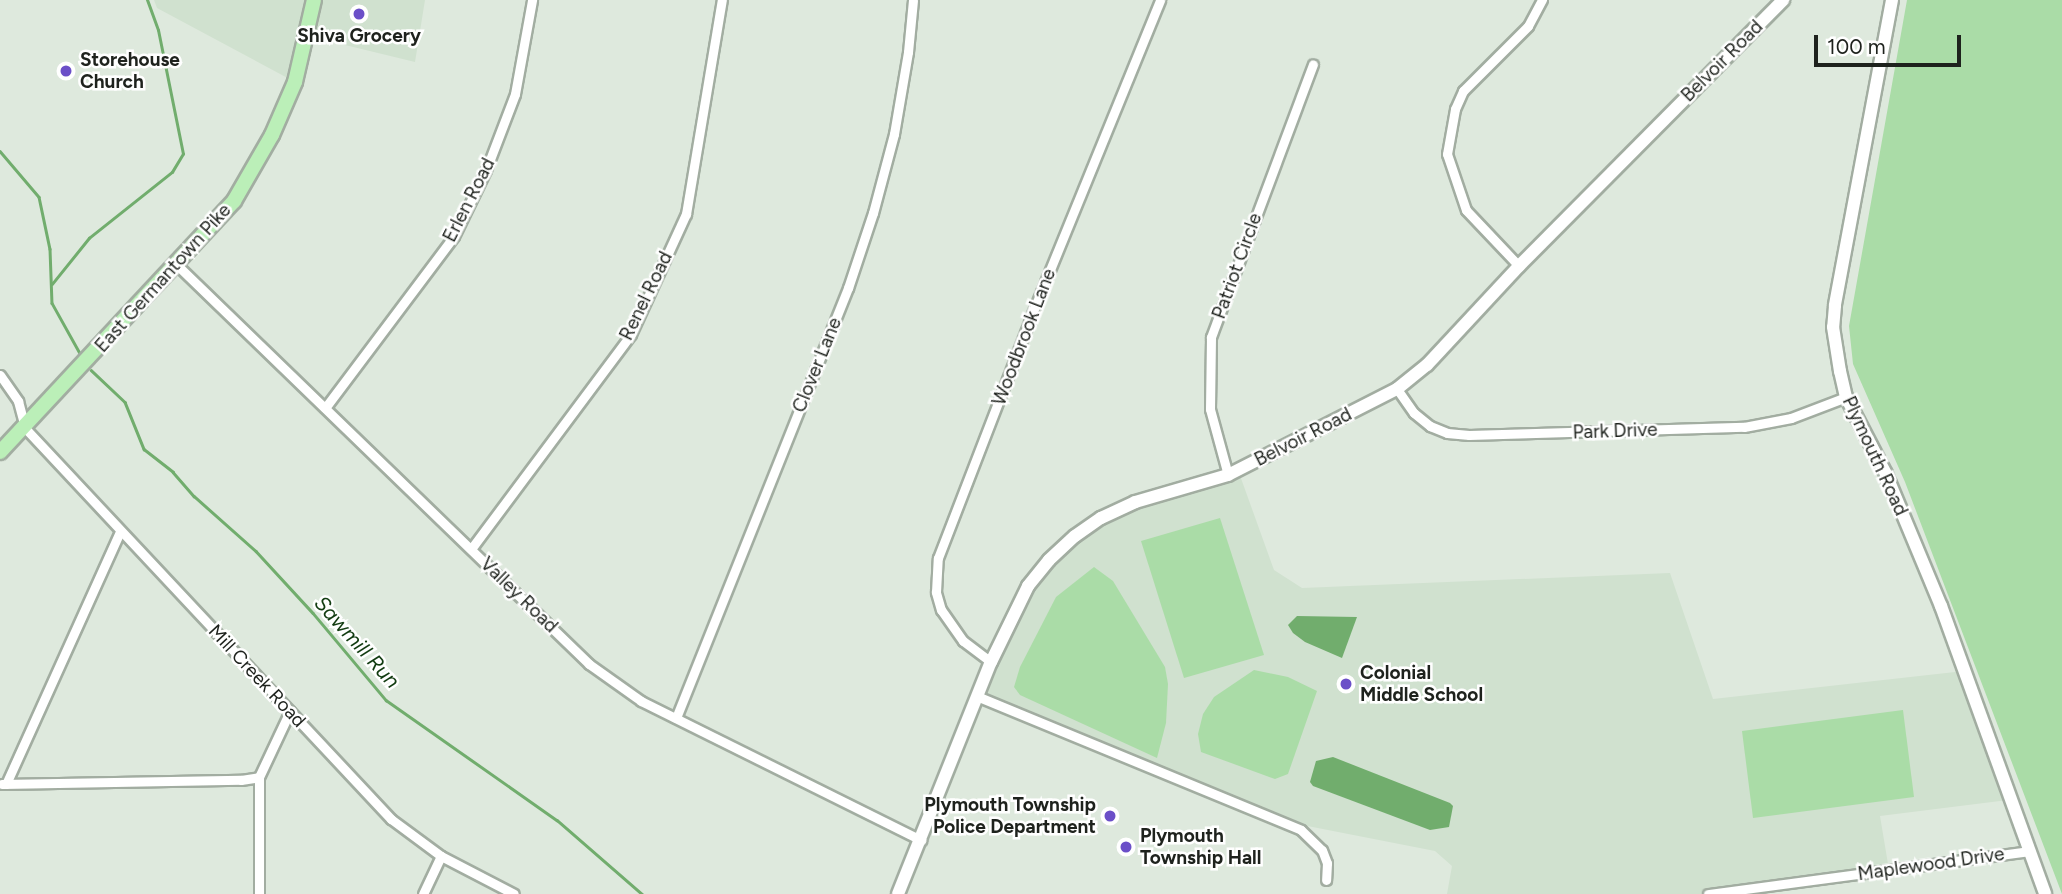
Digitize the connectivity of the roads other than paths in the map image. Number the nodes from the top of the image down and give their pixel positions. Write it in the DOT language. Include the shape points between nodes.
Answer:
graph roads {
  1 [pos="314,0"];
  2 [pos="532,0"];
  3 [pos="722,0"];
  4 [pos="913,0"];
  5 [pos="1160,0"];
  6 [pos="1542,0"];
  7 [pos="1783,0"];
  8 [pos="1892,0"];
  9 [pos="1313,64"];
  10 [pos="177,265"];
  11 [pos="1519,265"];
  12 [pos="0,375"];
  13 [pos="1397,389"];
  14 [pos="1846,397"];
  15 [pos="325,408"];
  16 [pos="25,428"];
  17 [pos="0,452"];
  18 [pos="1228,475"];
  19 [pos="120,531"];
  20 [pos="471,549"];
  21 [pos="992,662"];
  22 [pos="979,697"];
  23 [pos="289,711"];
  24 [pos="676,718"];
  25 [pos="259,777"];
  26 [pos="3,784"];
  27 [pos="921,840"];
  28 [pos="2029,851"];
  29 [pos="441,856"];
  30 [pos="1326,880"];
  31 [pos="259,894"];
  32 [pos="423,894"];
  33 [pos="514,894"];
  34 [pos="898,894"];
  35 [pos="1707,894"];
  36 [pos="2045,894"];
  1 -- 10 [label="main road, East Germantown Pike" via="295,82 272,135 234,201"];
  2 -- 15 [label="street, Erlen Road" via="515,94 454,236"];
  3 -- 20 [label="street, Renel Road" via="686,214 631,334"];
  4 -- 24 [label="street, Clover Lane" via="894,134 873,213 848,288"];
  5 -- 21 [label="street, Woodbrook Lane" via="938,558 936,592 941,610 963,641"];
  6 -- 11 [label="street" via="1528,26 1464,91 1455,109 1447,154 1466,210"];
  7 -- 11 [label="street, Belvoir Road"];
  8 -- 14 [label="street, Plymouth Road" via="1835,306 1836,347"];
  9 -- 18 [label="street, Patriot Circle" via="1211,337 1210,410"];
  10 -- 15 [label="street, Valley Road"];
  10 -- 16 [label="main road, East Germantown Pike"];
  11 -- 13 [label="street, Belvoir Road" via="1427,365"];
  12 -- 16 [label="street" via="18,401"];
  13 -- 14 [label="street, Park Drive" via="1430,426 1469,435 1744,428 1791,418"];
  13 -- 18 [label="street, Belvoir Road"];
  14 -- 28 [label="street, Plymouth Road" via="1886,474 1941,606"];
  15 -- 20 [label="street, Valley Road"];
  16 -- 17 [label="main road, East Germantown Pike"];
  16 -- 19 [label="street, Mill Creek Road"];
  18 -- 21 [label="street, Belvoir Road" via="1135,502 1075,536 1028,586"];
  19 -- 23 [label="street, Mill Creek Road"];
  19 -- 26 [label="street"];
  20 -- 24 [label="street, Valley Road" via="589,664 641,701"];
  21 -- 22 [label="street, Belvoir Road"];
  22 -- 27 [label="street, Belvoir Road"];
  22 -- 30 [label="street" via="1301,830 1322,850"];
  23 -- 25 [label="street"];
  23 -- 29 [label="street, Mill Creek Road" via="391,819"];
  24 -- 27 [label="street, Valley Road"];
  25 -- 26 [label="street"];
  25 -- 31 [label="street"];
  27 -- 34 [label="street, Belvoir Road"];
  28 -- 35 [label="street, Maplewood Drive"];
  28 -- 36 [label="street, Plymouth Road"];
  29 -- 32 [label="street"];
  29 -- 33 [label="street, Mill Creek Road"];
}
